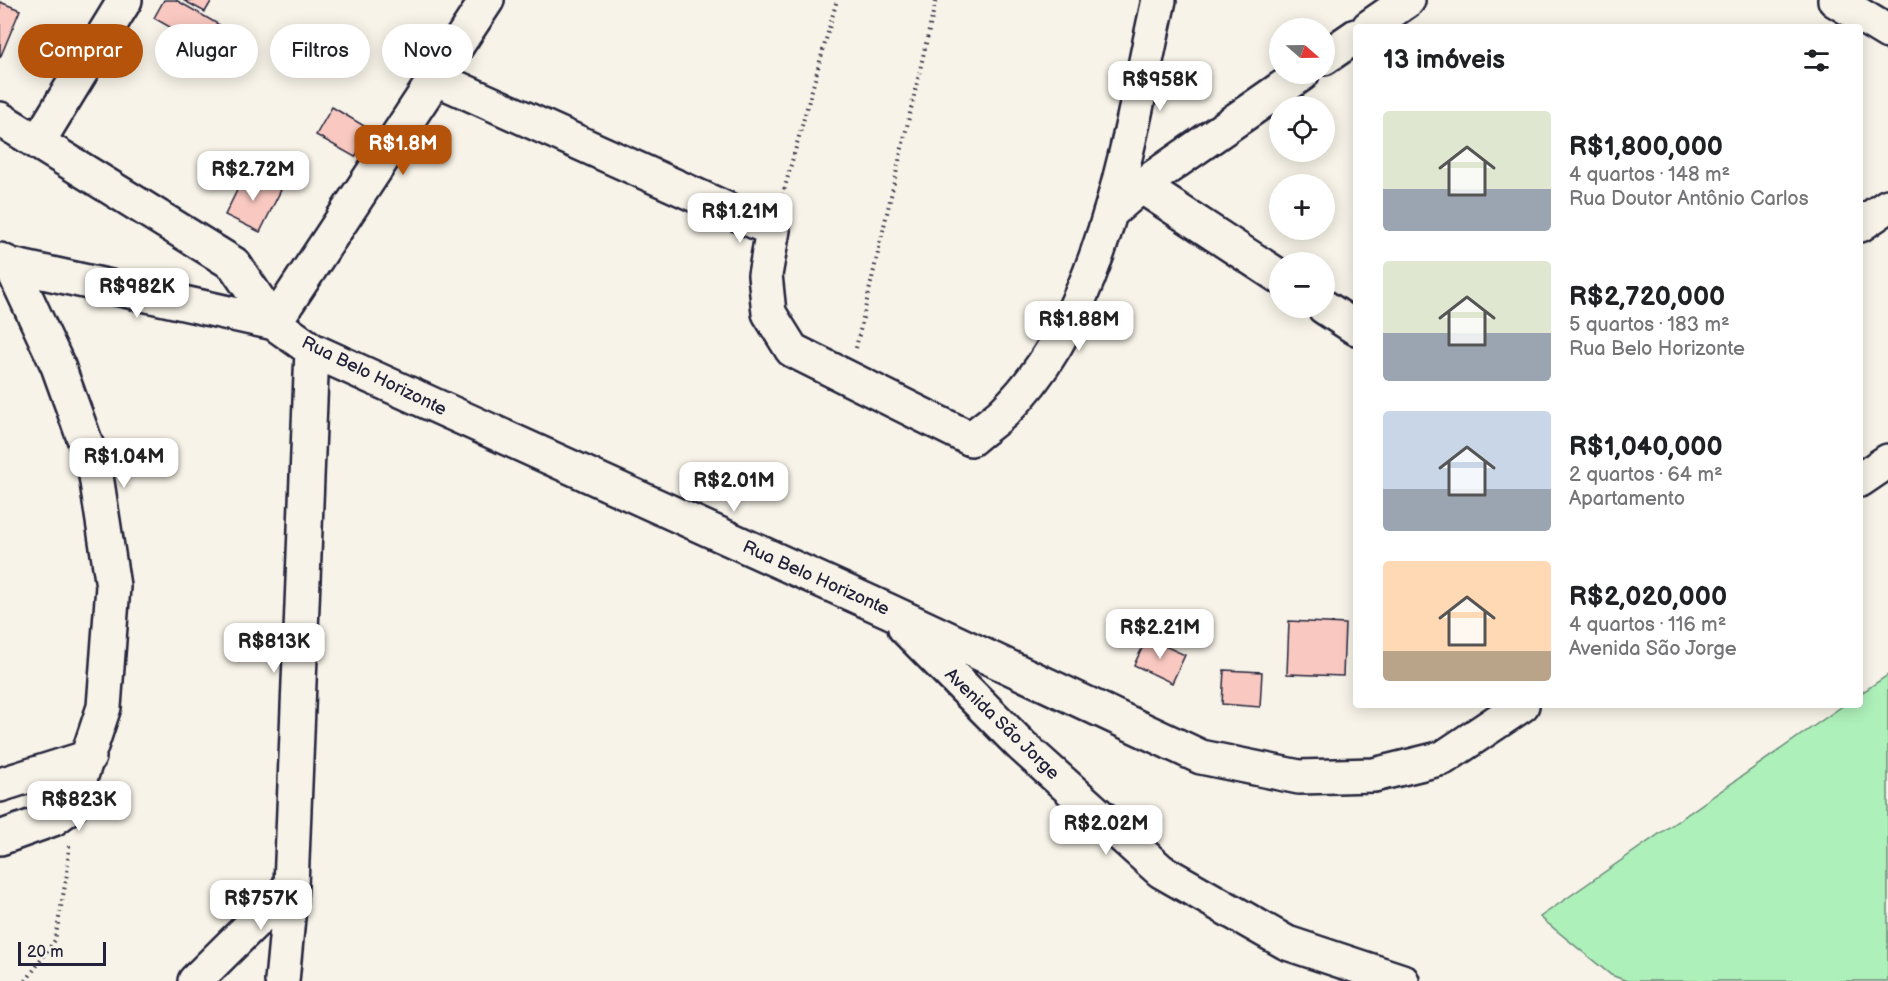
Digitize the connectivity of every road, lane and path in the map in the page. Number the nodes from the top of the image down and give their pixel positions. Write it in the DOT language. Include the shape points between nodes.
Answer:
graph roads {
  1 [pos="125,0"];
  2 [pos="487,0"];
  3 [pos="837,0"];
  4 [pos="936,0"];
  5 [pos="1159,0"];
  6 [pos="1408,0"];
  7 [pos="1835,0"];
  8 [pos="1376,24"];
  9 [pos="1888,32"];
  10 [pos="1353,39"];
  11 [pos="1335,51"];
  12 [pos="437,79"];
  13 [pos="1288,84"];
  14 [pos="0,119"];
  15 [pos="38,142"];
  16 [pos="1141,186"];
  17 [pos="1888,206"];
  18 [pos="1110,213"];
  19 [pos="1863,223"];
  20 [pos="773,230"];
  21 [pos="5,263"];
  22 [pos="1269,270"];
  23 [pos="1335,314"];
  24 [pos="274,324"];
  25 [pos="1353,326"];
  26 [pos="312,350"];
  27 [pos="849,378"];
  28 [pos="1888,461"];
  29 [pos="1863,478"];
  30 [pos="889,611"];
  31 [pos="1518,708"];
  32 [pos="88,757"];
  33 [pos="0,785"];
  34 [pos="71,806"];
  35 [pos="0,838"];
  36 [pos="291,886"];
  37 [pos="26,981"];
  38 [pos="195,981"];
  39 [pos="282,981"];
  40 [pos="1402,981"];
  1 -- 15 [label="street"];
  2 -- 12 [label="street"];
  3 -- 20 [label="path"];
  4 -- 27 [label="path"];
  5 -- 18 [label="street"];
  6 -- 8 [label="street"];
  7 -- 9 [label="street"];
  10 -- 11 [label="street"];
  12 -- 20 [label="street"];
  12 -- 24 [label="street"];
  13 -- 16 [label="street"];
  14 -- 15 [label="street, Rua Belo Horizonte"];
  15 -- 24 [label="street, Rua Belo Horizonte" via="234,264"];
  16 -- 18 [label="street"];
  16 -- 22 [label="street"];
  17 -- 19 [label="street"];
  18 -- 27 [label="street" via="1077,306 1039,370 1003,413 971,439"];
  20 -- 27 [label="street" via="765,275 769,314 792,350"];
  21 -- 24 [label="street"];
  21 -- 32 [label="street" via="58,366 95,469 113,586 104,707"];
  23 -- 25 [label="street"];
  24 -- 26 [label="street, Rua Belo Horizonte"];
  26 -- 30 [label="street, Rua Belo Horizonte"];
  26 -- 36 [label="street"];
  28 -- 29 [label="street"];
  30 -- 31 [label="street, Rua Belo Horizonte" via="1201,757 1299,777 1374,775 1443,758"];
  30 -- 40 [label="street, Avenida São Jorge" via="1021,745 1161,871 1287,943"];
  32 -- 33 [label="street"];
  32 -- 34 [label="street"];
  34 -- 35 [label="street" via="53,819"];
  34 -- 37 [label="path" via="67,874 55,940"];
  36 -- 38 [label="street"];
  36 -- 39 [label="street"];
}
